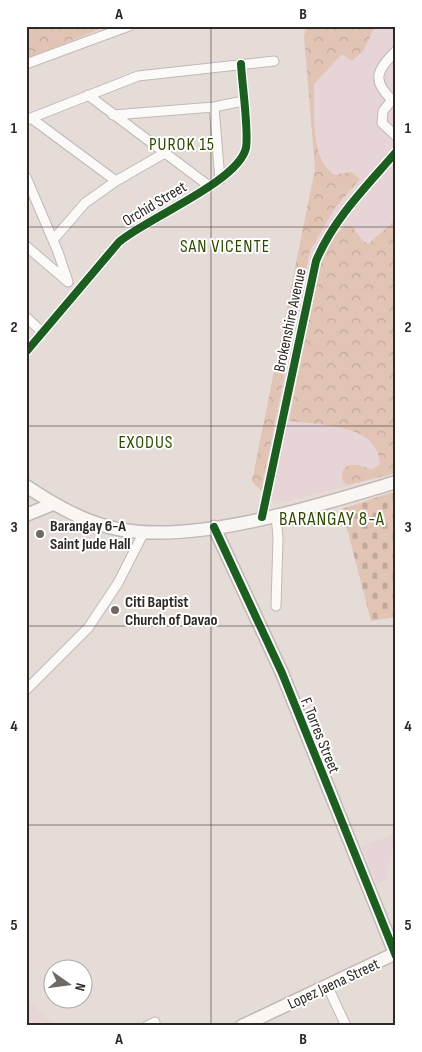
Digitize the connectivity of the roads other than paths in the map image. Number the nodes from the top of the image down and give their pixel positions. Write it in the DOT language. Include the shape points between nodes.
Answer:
graph roads {
  1 [pos="124,27"];
  2 [pos="396,51"];
  3 [pos="274,61"];
  4 [pos="26,64"];
  5 [pos="242,64"];
  6 [pos="88,95"];
  7 [pos="243,101"];
  8 [pos="214,107"];
  9 [pos="113,115"];
  10 [pos="29,119"];
  11 [pos="396,136"];
  12 [pos="396,152"];
  13 [pos="163,154"];
  14 [pos="26,177"];
  15 [pos="220,180"];
  16 [pos="116,182"];
  17 [pos="209,186"];
  18 [pos="53,240"];
  19 [pos="26,246"];
  20 [pos="68,282"];
  21 [pos="77,290"];
  22 [pos="26,318"];
  23 [pos="42,332"];
  24 [pos="26,352"];
  25 [pos="396,482"];
  26 [pos="26,486"];
  27 [pos="53,504"];
  28 [pos="276,514"];
  29 [pos="26,515"];
  30 [pos="262,517"];
  31 [pos="214,527"];
  32 [pos="144,532"];
  33 [pos="276,606"];
  34 [pos="26,690"];
  35 [pos="395,955"];
  36 [pos="327,985"];
  37 [pos="242,1026"];
  38 [pos="346,1026"];
  1 -- 4 [label="street"];
  2 -- 11 [label="street" via="382,67 378,78 379,88 392,100 381,119 384,127"];
  3 -- 5 [label="street"];
  5 -- 6 [label="street" via="138,76"];
  5 -- 7 [label="street, Orchid Street"];
  6 -- 9 [label="street"];
  6 -- 10 [label="street"];
  7 -- 8 [label="street"];
  7 -- 15 [label="street, Orchid Street" via="246,150"];
  8 -- 9 [label="street"];
  8 -- 15 [label="street"];
  9 -- 13 [label="street"];
  10 -- 16 [label="street"];
  12 -- 30 [label="street, Brokenshire Avenue" via="347,207 316,261"];
  13 -- 16 [label="street"];
  13 -- 17 [label="street"];
  14 -- 18 [label="street"];
  15 -- 17 [label="street, Orchid Street"];
  16 -- 18 [label="street" via="85,203"];
  17 -- 21 [label="street, Orchid Street" via="126,236"];
  18 -- 20 [label="street"];
  19 -- 20 [label="street"];
  20 -- 21 [label="street"];
  21 -- 23 [label="street, Orchid Street"];
  22 -- 23 [label="street"];
  23 -- 24 [label="street, Orchid Street"];
  25 -- 28 [label="main road"];
  26 -- 27 [label="main road"];
  27 -- 29 [label="main road"];
  27 -- 32 [label="main road" via="99,524"];
  28 -- 30 [label="main road"];
  28 -- 33 [label="street"];
  30 -- 31 [label="main road"];
  31 -- 32 [label="main road"];
  31 -- 35 [label="main road, F. Torres Street" via="285,682"];
  32 -- 34 [label="street" via="103,607 74,644"];
  35 -- 36 [label="main road, Lopez Jaena Street"];
  36 -- 37 [label="main road, Lopez Jaena Street"];
  36 -- 38 [label="street"];
}
